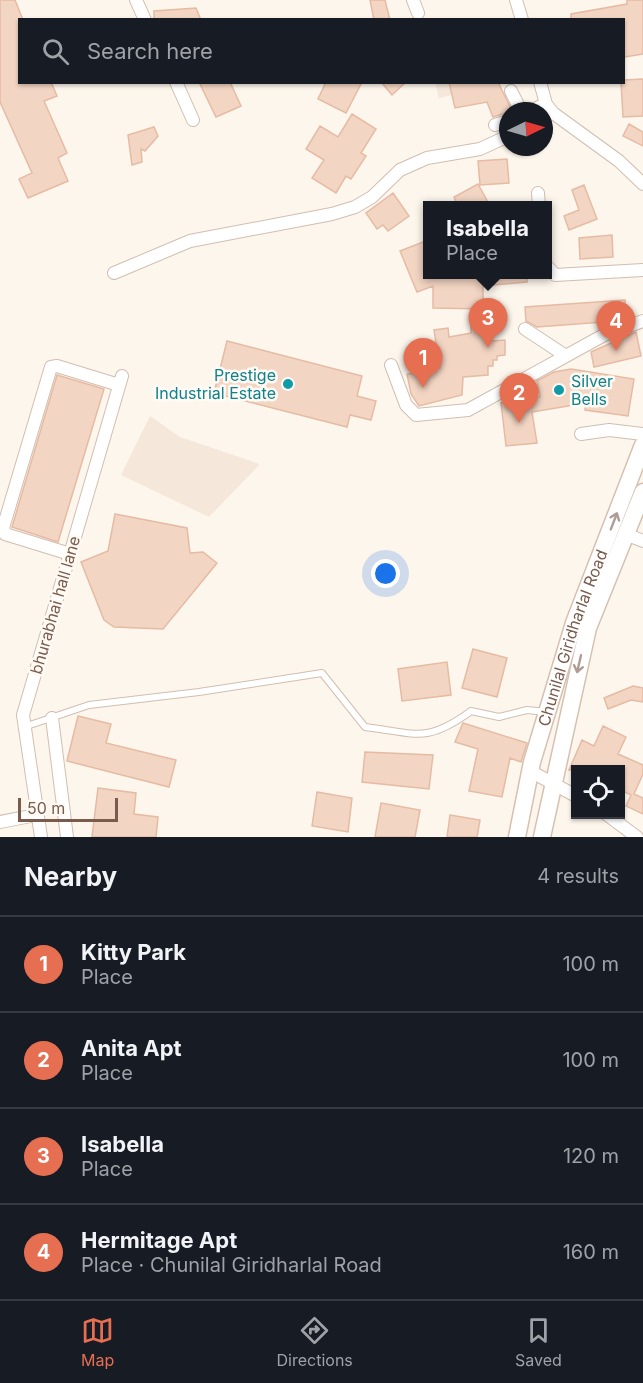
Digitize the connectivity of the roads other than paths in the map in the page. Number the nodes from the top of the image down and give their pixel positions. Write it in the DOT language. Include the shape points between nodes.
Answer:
graph roads {
  1 [pos="136,0"];
  2 [pos="413,0"];
  3 [pos="516,0"];
  4 [pos="418,13"];
  5 [pos="145,18"];
  6 [pos="521,18"];
  7 [pos="177,84"];
  8 [pos="541,84"];
  9 [pos="511,91"];
  10 [pos="516,102"];
  11 [pos="545,102"];
  12 [pos="553,115"];
  13 [pos="194,120"];
  14 [pos="499,124"];
  15 [pos="495,125"];
  16 [pos="499,140"];
  17 [pos="643,184"];
  18 [pos="643,270"];
  19 [pos="552,272"];
  20 [pos="114,273"];
  21 [pos="643,321"];
  22 [pos="525,329"];
  23 [pos="566,356"];
  24 [pos="391,364"];
  25 [pos="581,434"];
  26 [pos="643,434"];
  27 [pos="643,445"];
  28 [pos="643,492"];
  29 [pos="625,534"];
  30 [pos="643,541"];
  31 [pos="70,554"];
  32 [pos="547,712"];
  33 [pos="52,718"];
  34 [pos="23,728"];
  35 [pos="530,771"];
  36 [pos="553,783"];
  37 [pos="571,793"];
  38 [pos="36,816"];
  39 [pos="613,819"];
  40 [pos="0,822"];
  41 [pos="41,837"];
  42 [pos="67,837"];
  43 [pos="517,837"];
  44 [pos="542,837"];
  45 [pos="636,837"];
  1 -- 5 [label="street"];
  2 -- 4 [label="street"];
  3 -- 6 [label="street"];
  7 -- 13 [label="street"];
  8 -- 11 [label="street"];
  9 -- 10 [label="street"];
  12 -- 17 [label="street" via="619,161"];
  14 -- 15 [label="street"];
  16 -- 20 [label="street" via="480,149 427,158 400,170 372,198 355,207 190,241"];
  18 -- 19 [label="street" via="555,275"];
  21 -- 23 [label="street" via="604,335"];
  22 -- 23 [label="street"];
  23 -- 24 [label="street" via="468,410 416,416 406,405"];
  25 -- 26 [label="street" via="609,430"];
  32 -- 27 [label="main road, Chunilal Giridharlal Road, one-way" via="574,623"];
  28 -- 29 [label="main road, Chunilal Giridharlal Road"];
  29 -- 30 [label="street"];
  29 -- 36 [label="main road, Chunilal Giridharlal Road, one-way" via="588,628"];
  31 -- 31 [label="street, bhurabhai hall lane" via="120,380 57,366 51,367 3,528 5,534"];
  31 -- 34 [label="street, bhurabhai hall lane" via="23,716"];
  32 -- 33 [label="lane" via="527,710 499,717 471,711 447,729 412,736 365,727 322,673 200,693 89,705"];
  32 -- 35 [label="main road, Chunilal Giridharlal Road"];
  33 -- 34 [label="lane"];
  33 -- 42 [label="street"];
  34 -- 38 [label="street, bhurabhai hall lane"];
  35 -- 36 [label="street"];
  35 -- 43 [label="main road, Chunilal Giridharlal Road"];
  36 -- 37 [label="street"];
  36 -- 44 [label="main road, Chunilal Giridharlal Road"];
  38 -- 40 [label="street"];
  38 -- 41 [label="street, bhurabhai hall lane"];
  39 -- 45 [label="street"];
}
